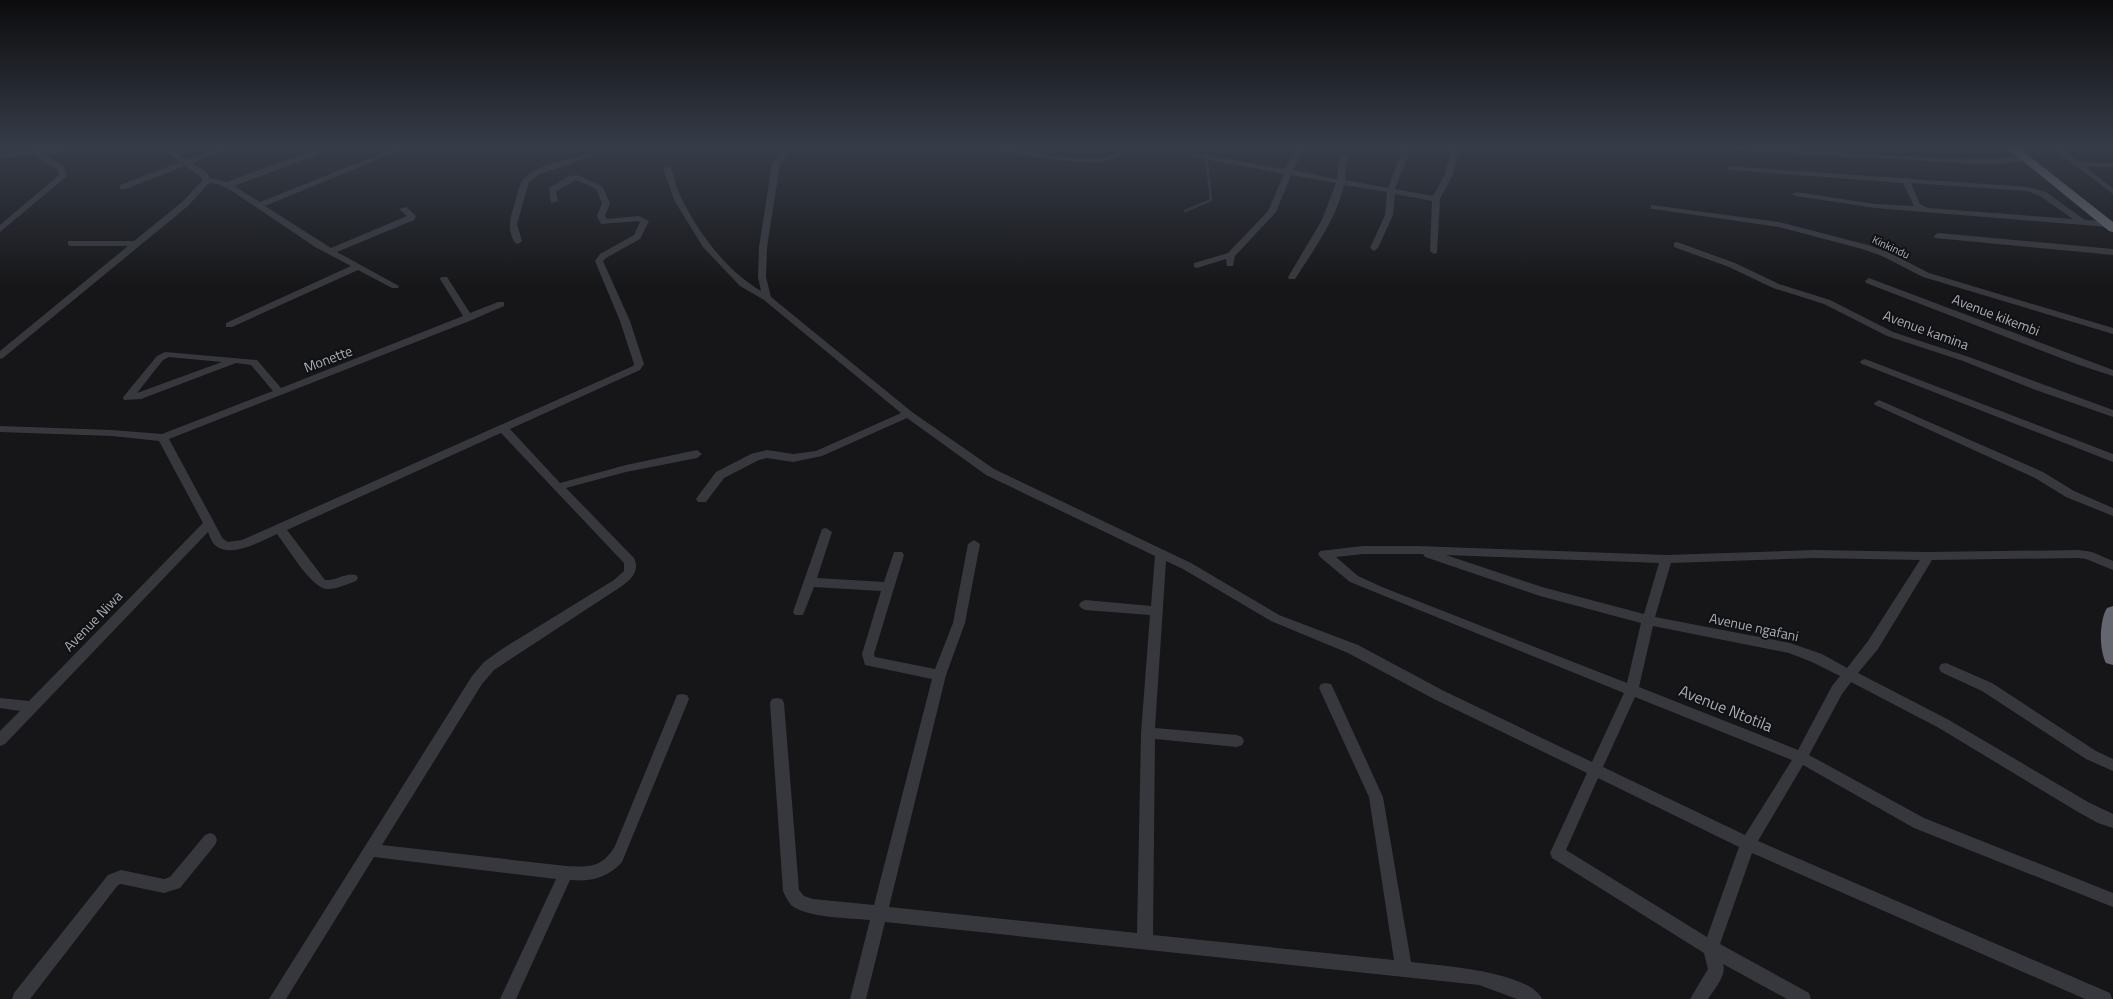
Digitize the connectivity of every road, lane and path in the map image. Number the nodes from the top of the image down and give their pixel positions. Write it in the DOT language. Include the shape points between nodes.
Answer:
graph roads {
  1 [pos="41,195"];
  2 [pos="194,195"];
  3 [pos="242,195"];
  4 [pos="287,195"];
  5 [pos="522,195"];
  6 [pos="553,195"];
  7 [pos="602,195"];
  8 [pos="676,195"];
  9 [pos="771,195"];
  10 [pos="1279,195"];
  11 [pos="1338,195"];
  12 [pos="1390,195"];
  13 [pos="1414,195"];
  14 [pos="1438,195"];
  15 [pos="1800,195"];
  16 [pos="1912,195"];
  17 [pos="2044,195"];
  18 [pos="2070,195"];
  19 [pos="1436,199"];
  20 [pos="554,201"];
  21 [pos="259,206"];
  22 [pos="1654,207"];
  23 [pos="403,210"];
  24 [pos="1926,210"];
  25 [pos="2082,221"];
  26 [pos="2110,226"];
  27 [pos="0,229"];
  28 [pos="1938,236"];
  29 [pos="518,241"];
  30 [pos="71,243"];
  31 [pos="136,244"];
  32 [pos="1677,245"];
  33 [pos="1374,248"];
  34 [pos="332,251"];
  35 [pos="1434,251"];
  36 [pos="2113,252"];
  37 [pos="1197,265"];
  38 [pos="356,267"];
  39 [pos="1292,277"];
  40 [pos="444,279"];
  41 [pos="1869,281"];
  42 [pos="395,286"];
  43 [pos="767,298"];
  44 [pos="501,304"];
  45 [pos="468,318"];
  46 [pos="229,325"];
  47 [pos="2113,331"];
  48 [pos="0,356"];
  49 [pos="238,359"];
  50 [pos="1865,362"];
  51 [pos="2113,373"];
  52 [pos="279,392"];
  53 [pos="1879,403"];
  54 [pos="908,414"];
  55 [pos="2113,414"];
  56 [pos="0,429"];
  57 [pos="502,429"];
  58 [pos="163,438"];
  59 [pos="696,454"];
  60 [pos="2113,458"];
  61 [pos="558,488"];
  62 [pos="702,499"];
  63 [pos="2113,512"];
  64 [pos="208,525"];
  65 [pos="279,528"];
  66 [pos="826,532"];
  67 [pos="974,544"];
  68 [pos="1417,550"];
  69 [pos="1161,554"];
  70 [pos="898,555"];
  71 [pos="1928,556"];
  72 [pos="1666,559"];
  73 [pos="2113,566"];
  74 [pos="352,578"];
  75 [pos="809,582"];
  76 [pos="888,587"];
  77 [pos="1085,605"];
  78 [pos="1155,611"];
  79 [pos="799,612"];
  80 [pos="2113,613"];
  81 [pos="1648,620"];
  82 [pos="2113,658"];
  83 [pos="1946,668"];
  84 [pos="1849,673"];
  85 [pos="939,675"];
  86 [pos="1326,688"];
  87 [pos="1632,689"];
  88 [pos="682,699"];
  89 [pos="0,703"];
  90 [pos="777,703"];
  91 [pos="32,706"];
  92 [pos="1148,732"];
  93 [pos="0,740"];
  94 [pos="1237,741"];
  95 [pos="1801,757"];
  96 [pos="2113,764"];
  97 [pos="1595,770"];
  98 [pos="2113,821"];
  99 [pos="210,840"];
  100 [pos="1748,844"];
  101 [pos="372,850"];
  102 [pos="566,873"];
  103 [pos="2113,900"];
  104 [pos="878,912"];
  105 [pos="1145,941"];
  106 [pos="1711,948"];
  107 [pos="1404,969"];
  108 [pos="1703,997"];
  109 [pos="20,999"];
  110 [pos="277,999"];
  111 [pos="508,999"];
  112 [pos="858,999"];
  113 [pos="1534,999"];
  114 [pos="1803,999"];
  115 [pos="2104,999"];
  1 -- 27 [label="street"];
  2 -- 31 [label="street"];
  3 -- 21 [label="street"];
  4 -- 21 [label="street"];
  5 -- 29 [label="street" via="512,226"];
  6 -- 20 [label="street"];
  7 -- 57 [label="street" via="606,203 600,216 604,222 639,218 646,221 637,237 603,256 600,261 639,364 632,371"];
  8 -- 43 [label="street" via="706,245 743,284"];
  9 -- 43 [label="street" via="763,247 762,278"];
  10 -- 37 [label="street" via="1272,212 1231,259"];
  11 -- 39 [label="street"];
  12 -- 33 [label="street" via="1388,215"];
  13 -- 19 [label="street"];
  14 -- 19 [label="street"];
  15 -- 24 [label="street"];
  16 -- 24 [label="street" via="1917,205"];
  17 -- 25 [label="street"];
  18 -- 26 [label="highway"];
  19 -- 35 [label="street"];
  21 -- 34 [label="street"];
  22 -- 47 [label="street, Kinkindu" via="1779,225 1865,247 1926,275"];
  23 -- 34 [label="street" via="412,216"];
  24 -- 25 [label="street"];
  25 -- 26 [label="street"];
  28 -- 36 [label="street"];
  30 -- 31 [label="street"];
  31 -- 48 [label="street"];
  32 -- 55 [label="street, Avenue kamina" via="1732,265 1776,286 1827,302 1890,334"];
  34 -- 38 [label="street"];
  38 -- 42 [label="street"];
  38 -- 46 [label="street"];
  40 -- 45 [label="street"];
  41 -- 51 [label="street, Avenue kikembi"];
  43 -- 54 [label="street"];
  44 -- 45 [label="street, Monette"];
  45 -- 52 [label="street, Monette"];
  49 -- 49 [label="street" via="137,397 128,398 163,355 174,353"];
  49 -- 52 [label="street" via="257,364"];
  50 -- 60 [label="street"];
  52 -- 58 [label="street, Monette"];
  53 -- 63 [label="street"];
  54 -- 62 [label="street" via="818,454 792,458 767,454 755,456 720,475"];
  54 -- 69 [label="street" via="990,472"];
  56 -- 58 [label="street"];
  57 -- 61 [label="street"];
  57 -- 65 [label="street"];
  58 -- 64 [label="street"];
  59 -- 61 [label="street" via="609,472"];
  61 -- 101 [label="street" via="630,561 632,568 628,576 489,666 477,680"];
  64 -- 65 [label="street" via="219,542 226,546 244,544"];
  64 -- 91 [label="street, Avenue Niwa"];
  65 -- 74 [label="street" via="321,582 326,585"];
  66 -- 75 [label="street"];
  67 -- 85 [label="street" via="959,623"];
  68 -- 72 [label="street"];
  68 -- 81 [label="street, Avenue ngafani" via="1540,591"];
  68 -- 87 [label="street, Avenue Ntotila" via="1324,554 1354,579"];
  69 -- 78 [label="street"];
  69 -- 97 [label="street" via="1275,618 1353,649"];
  70 -- 76 [label="street"];
  71 -- 72 [label="street" via="1814,554"];
  71 -- 73 [label="street" via="2079,554"];
  71 -- 84 [label="street" via="1873,644"];
  72 -- 81 [label="street"];
  75 -- 76 [label="street"];
  75 -- 79 [label="street"];
  76 -- 85 [label="street" via="868,654 870,661"];
  77 -- 78 [label="street"];
  78 -- 92 [label="street"];
  80 -- 82 [label="highway"];
  81 -- 84 [label="street, Avenue ngafani" via="1790,648"];
  81 -- 87 [label="street"];
  83 -- 96 [label="street" via="1987,687 2091,755"];
  84 -- 95 [label="street"];
  84 -- 98 [label="street, Avenue ngafani"];
  85 -- 104 [label="street"];
  86 -- 107 [label="street" via="1376,796"];
  87 -- 95 [label="street, Avenue Ntotila"];
  87 -- 97 [label="street"];
  88 -- 102 [label="street" via="616,860 596,873"];
  89 -- 91 [label="street"];
  90 -- 104 [label="street" via="791,891 795,900 818,907"];
  91 -- 93 [label="street, Avenue Niwa"];
  92 -- 94 [label="street"];
  92 -- 105 [label="street"];
  95 -- 100 [label="street"];
  95 -- 103 [label="street, Avenue Ntotila" via="1920,823"];
  97 -- 100 [label="street"];
  97 -- 106 [label="street" via="1556,853"];
  99 -- 109 [label="street" via="175,883 164,886 121,878 114,880"];
  100 -- 106 [label="street"];
  100 -- 115 [label="street"];
  101 -- 102 [label="street"];
  101 -- 110 [label="street"];
  102 -- 111 [label="street"];
  104 -- 105 [label="street"];
  104 -- 112 [label="street"];
  105 -- 107 [label="street"];
  106 -- 108 [label="street" via="1717,970"];
  106 -- 114 [label="street"];
  107 -- 113 [label="street" via="1479,977 1515,988"];
}
